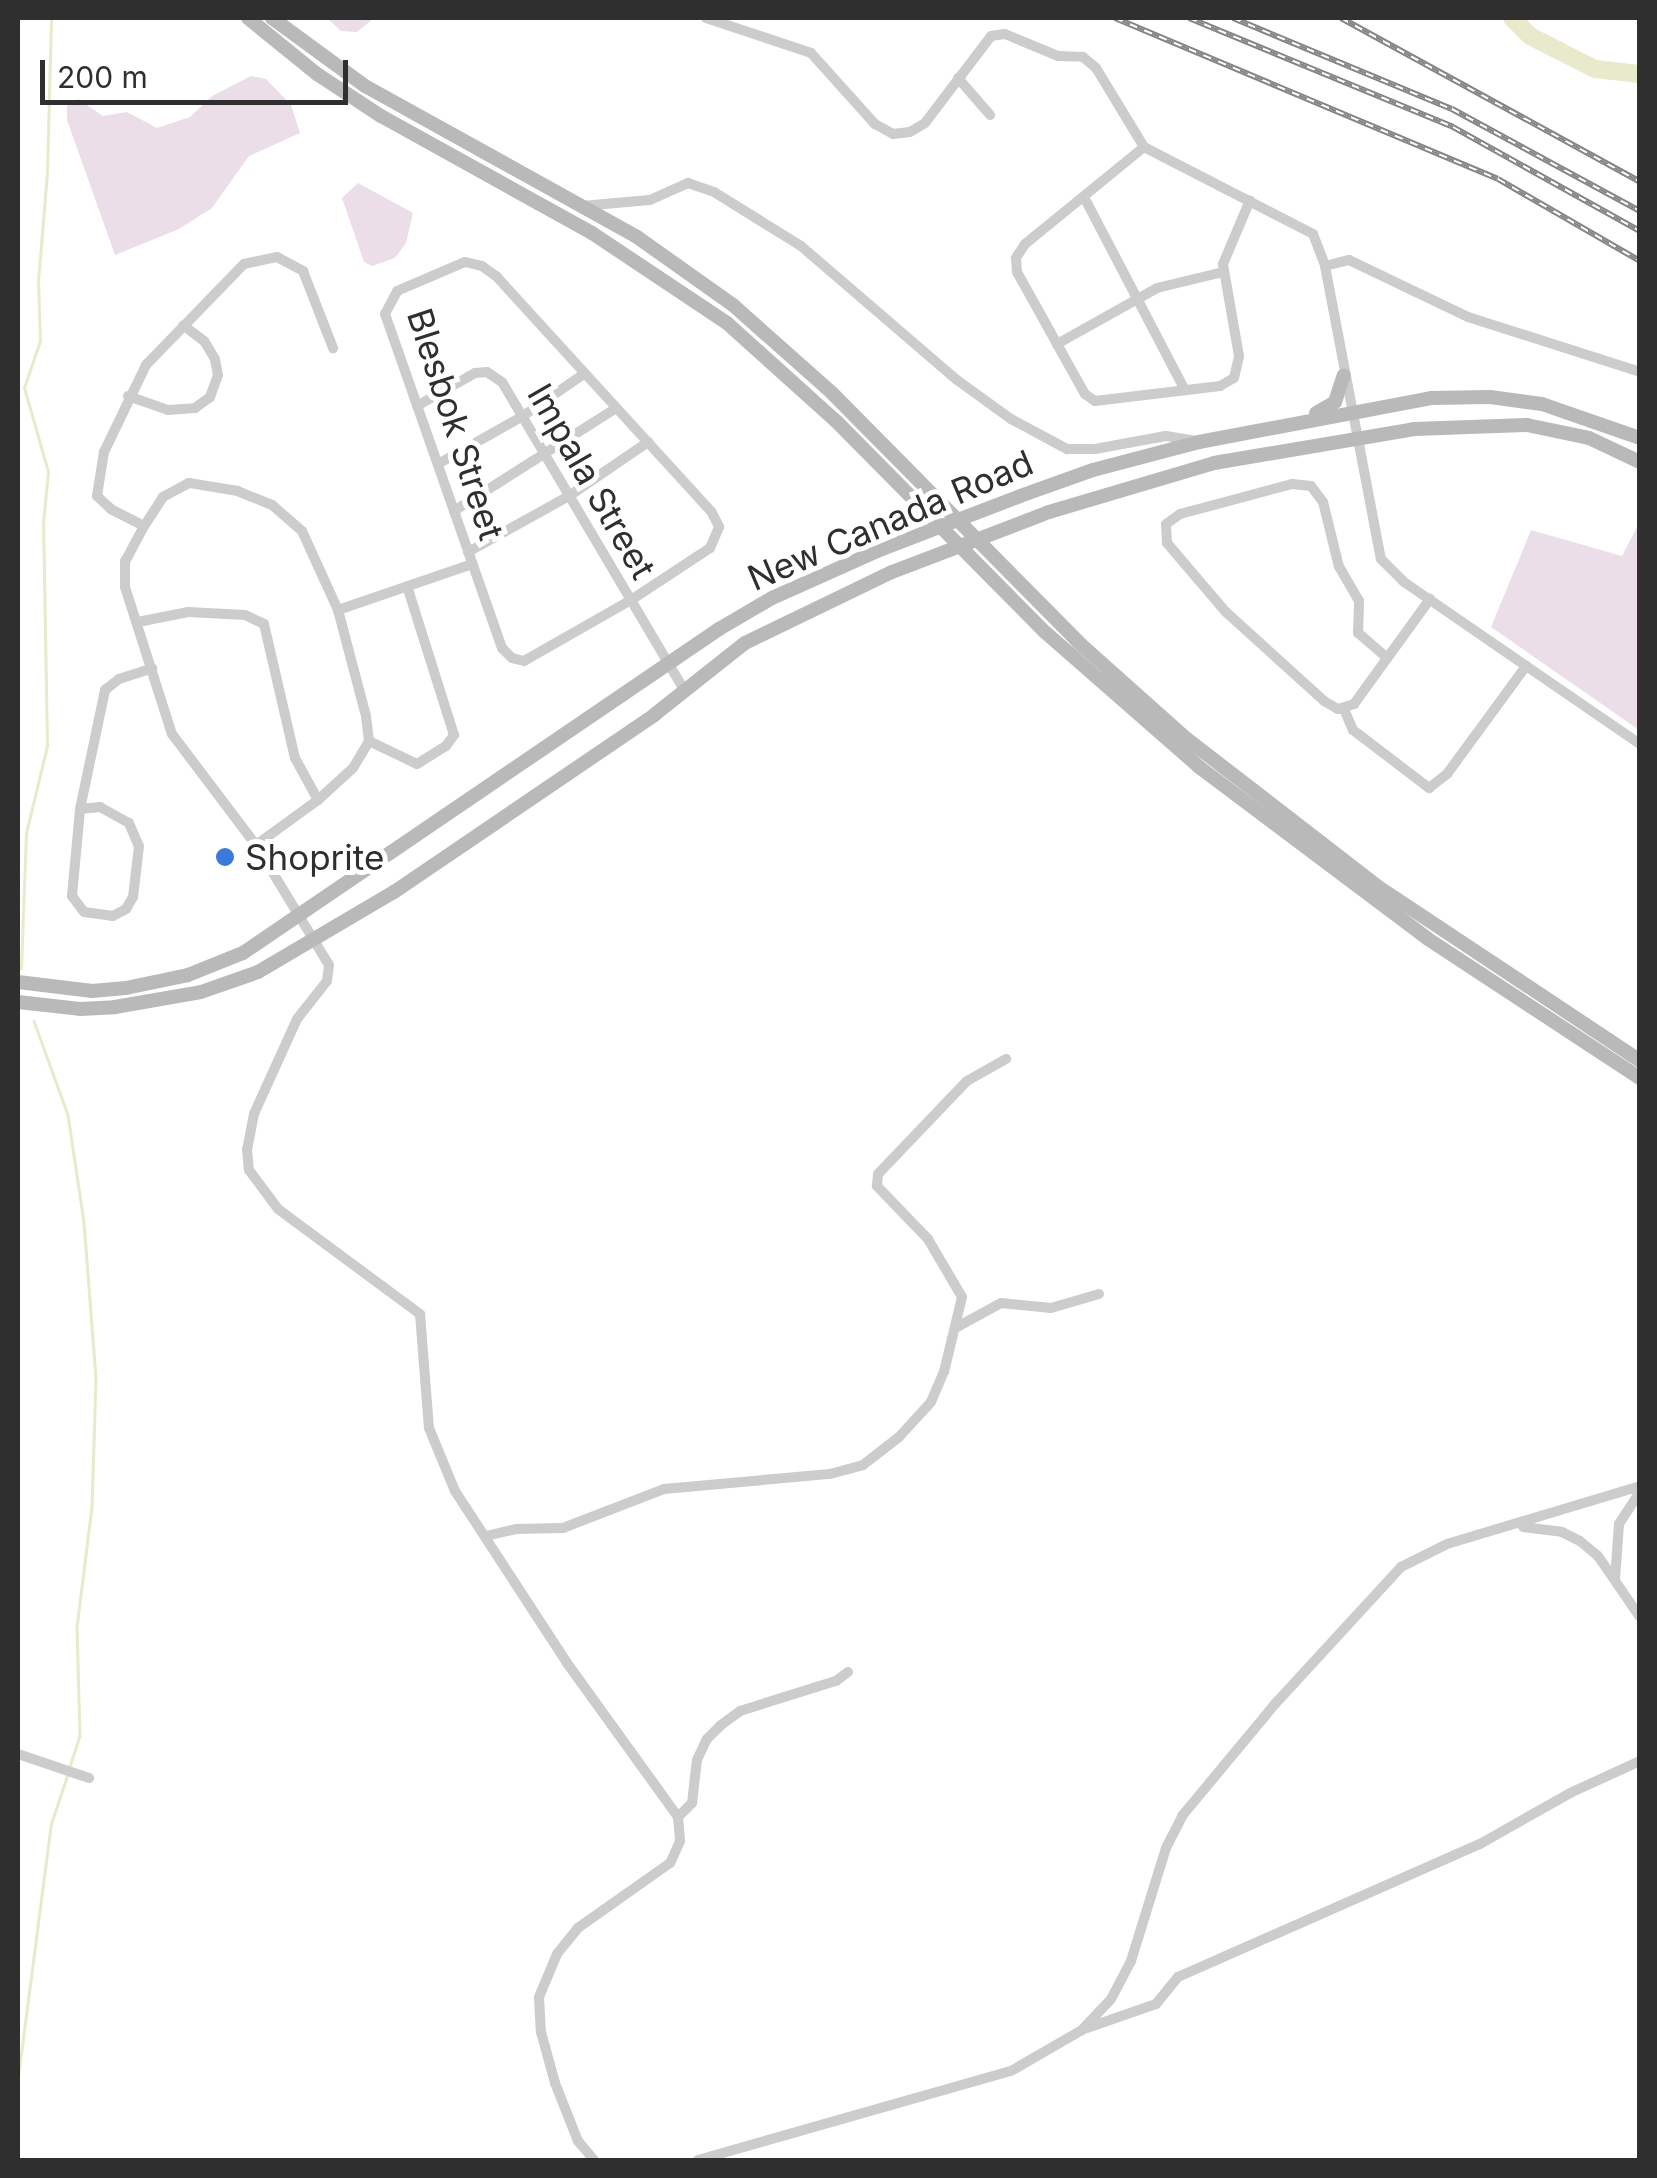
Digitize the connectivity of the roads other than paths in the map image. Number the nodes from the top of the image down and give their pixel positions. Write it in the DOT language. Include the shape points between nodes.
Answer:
graph roads {
  1 [pos="248,18"];
  2 [pos="272,18"];
  3 [pos="710,18"];
  4 [pos="958,78"];
  5 [pos="990,115"];
  6 [pos="1144,147"];
  7 [pos="1084,197"];
  8 [pos="1250,200"];
  9 [pos="582,206"];
  10 [pos="1325,266"];
  11 [pos="1223,272"];
  12 [pos="1138,298"];
  13 [pos="183,326"];
  14 [pos="1057,344"];
  15 [pos="333,348"];
  16 [pos="1640,372"];
  17 [pos="585,374"];
  18 [pos="1344,375"];
  19 [pos="1185,390"];
  20 [pos="128,396"];
  21 [pos="418,406"];
  22 [pos="616,408"];
  23 [pos="1353,413"];
  24 [pos="523,416"];
  25 [pos="1302,420"];
  26 [pos="1359,438"];
  27 [pos="1640,438"];
  28 [pos="648,442"];
  29 [pos="1199,442"];
  30 [pos="545,455"];
  31 [pos="1640,462"];
  32 [pos="438,464"];
  33 [pos="569,496"];
  34 [pos="454,511"];
  35 [pos="144,526"];
  36 [pos="470,558"];
  37 [pos="406,586"];
  38 [pos="1430,599"];
  39 [pos="630,600"];
  40 [pos="338,610"];
  41 [pos="138,622"];
  42 [pos="1386,657"];
  43 [pos="666,662"];
  44 [pos="1526,666"];
  45 [pos="152,668"];
  46 [pos="685,691"];
  47 [pos="1344,709"];
  48 [pos="369,742"];
  49 [pos="1640,744"];
  50 [pos="318,800"];
  51 [pos="80,809"];
  52 [pos="256,845"];
  53 [pos="301,915"];
  54 [pos="315,939"];
  55 [pos="19,983"];
  56 [pos="20,1002"];
  57 [pos="1006,1059"];
  58 [pos="1640,1061"];
  59 [pos="1640,1078"];
  60 [pos="1099,1294"];
  61 [pos="956,1328"];
  62 [pos="1640,1489"];
  63 [pos="1512,1526"];
  64 [pos="486,1536"];
  65 [pos="1616,1582"];
  66 [pos="1640,1616"];
  67 [pos="848,1672"];
  68 [pos="18,1754"];
  69 [pos="1640,1761"];
  70 [pos="89,1778"];
  71 [pos="678,1817"];
  72 [pos="1082,2030"];
  73 [pos="594,2160"];
  74 [pos="698,2160"];
  1 -- 59 [label="main road" via="381,116 592,233 726,323 836,422 1031,619 1199,768 1428,939"];
  2 -- 9 [label="main road" via="396,105"];
  3 -- 4 [label="street" via="812,54 875,124 893,134 924,123"];
  4 -- 5 [label="street"];
  4 -- 6 [label="street" via="986,39 1005,34 1050,54 1088,59"];
  6 -- 7 [label="street"];
  6 -- 8 [label="street"];
  7 -- 12 [label="street"];
  7 -- 14 [label="street" via="1016,258 1016,272"];
  8 -- 10 [label="street" via="1313,234"];
  8 -- 11 [label="street"];
  9 -- 29 [label="street" via="650,200 688,183 714,192 801,246 1011,419 1068,449 1166,436"];
  9 -- 58 [label="main road" via="687,272 784,348 1055,621 1187,739 1376,886"];
  10 -- 16 [label="street" via="1349,260 1468,317"];
  10 -- 18 [label="street"];
  11 -- 12 [label="street"];
  11 -- 19 [label="street" via="1238,371 1223,385"];
  12 -- 14 [label="street"];
  12 -- 19 [label="street"];
  13 -- 15 [label="street" via="244,264 277,256 302,272"];
  13 -- 20 [label="street"];
  13 -- 20 [label="street" via="215,359 218,375 210,397 195,408 168,410"];
  14 -- 19 [label="street" via="1095,402"];
  17 -- 21 [label="street, Blesbok Street" via="497,277 462,262 397,291 386,305"];
  17 -- 22 [label="street, Blesbok Street"];
  17 -- 24 [label="street"];
  18 -- 23 [label="street"];
  18 -- 25 [label="main road" via="1334,402"];
  20 -- 35 [label="street" via="96,488 102,504"];
  21 -- 24 [label="street, Impala Street" via="466,376 487,372 502,382"];
  21 -- 32 [label="street, Blesbok Street"];
  22 -- 28 [label="street, Blesbok Street"];
  22 -- 30 [label="street"];
  23 -- 25 [label="main road, New Canada Road"];
  23 -- 26 [label="street"];
  23 -- 27 [label="main road, New Canada Road" via="1431,398 1490,397 1565,409"];
  24 -- 30 [label="street, Impala Street"];
  24 -- 32 [label="street"];
  25 -- 29 [label="main road, New Canada Road"];
  26 -- 31 [label="main road, New Canada Road" via="1473,424 1527,425 1589,438"];
  26 -- 38 [label="street" via="1381,559"];
  26 -- 46 [label="main road, New Canada Road, bridge" via="1214,463 1049,512 892,572 760,633"];
  28 -- 33 [label="street"];
  28 -- 39 [label="street, Blesbok Street" via="716,516 719,531 710,548"];
  29 -- 43 [label="main road, New Canada Road, bridge" via="1094,470 877,551 772,598"];
  30 -- 33 [label="street, Impala Street"];
  30 -- 34 [label="street"];
  32 -- 34 [label="street, Blesbok Street"];
  33 -- 36 [label="street"];
  33 -- 39 [label="street, Impala Street"];
  34 -- 36 [label="street, Blesbok Street"];
  35 -- 40 [label="street" via="163,497 189,482 272,505 302,531"];
  35 -- 41 [label="street" via="124,568"];
  36 -- 37 [label="street"];
  36 -- 39 [label="street, Blesbok Street" via="502,648 512,658 530,659"];
  37 -- 40 [label="street"];
  37 -- 48 [label="street" via="454,735 416,764"];
  38 -- 42 [label="street"];
  38 -- 44 [label="street"];
  39 -- 43 [label="street, Impala Street"];
  40 -- 48 [label="street"];
  41 -- 45 [label="street"];
  41 -- 50 [label="street" via="188,612 245,615 264,624 294,758"];
  42 -- 47 [label="street"];
  42 -- 47 [label="street" via="1358,634 1359,601 1338,566 1323,502 1311,486 1292,484 1168,520 1166,543 1226,612 1324,701"];
  43 -- 46 [label="street, Impala Street"];
  43 -- 53 [label="main road, New Canada Road"];
  44 -- 47 [label="street" via="1447,774 1429,788 1353,730"];
  44 -- 49 [label="street"];
  45 -- 51 [label="street" via="105,690"];
  45 -- 52 [label="street" via="172,734"];
  46 -- 54 [label="main road, New Canada Road"];
  48 -- 50 [label="street" via="353,768"];
  50 -- 52 [label="street"];
  51 -- 51 [label="street" via="72,896 84,912 119,914 132,896 137,837 111,810"];
  52 -- 53 [label="street"];
  53 -- 54 [label="street"];
  53 -- 55 [label="main road, New Canada Road" via="243,952 188,975 107,990"];
  54 -- 56 [label="main road, New Canada Road" via="258,972 201,992 115,1007"];
  54 -- 64 [label="street" via="329,965 327,981 297,1019 254,1114 249,1170 278,1209 420,1314 429,1428 456,1490"];
  57 -- 61 [label="street" via="967,1080 878,1174 878,1186 928,1238 956,1282 962,1297"];
  60 -- 61 [label="street" via="1051,1308 1001,1303"];
  61 -- 64 [label="street" via="931,1402 900,1438 862,1465 802,1479 664,1489 562,1528"];
  62 -- 63 [label="street"];
  62 -- 65 [label="street" via="1619,1524"];
  63 -- 65 [label="street" via="1580,1541"];
  63 -- 72 [label="street" via="1446,1544 1401,1567 1224,1762 1166,1848 1112,1999"];
  64 -- 71 [label="street"];
  65 -- 66 [label="street"];
  67 -- 71 [label="street" via="721,1725 697,1760 692,1803"];
  68 -- 70 [label="street"];
  69 -- 72 [label="street" via="1480,1844 1178,1977 1156,2004"];
  71 -- 73 [label="street" via="680,1841 670,1864 578,1928 557,1954 540,1996 554,2083 578,2141"];
  72 -- 74 [label="street" via="1012,2070"];
}
